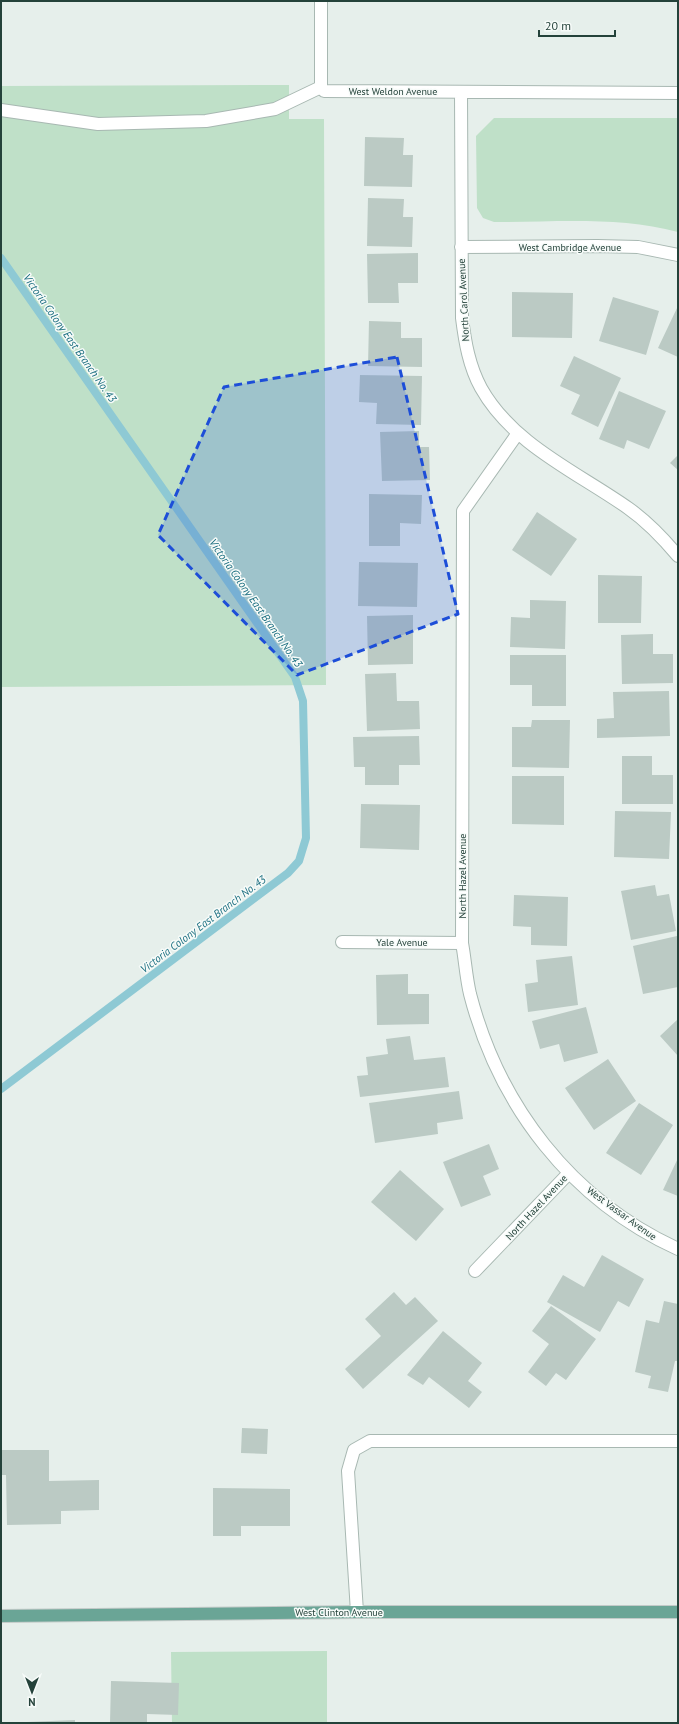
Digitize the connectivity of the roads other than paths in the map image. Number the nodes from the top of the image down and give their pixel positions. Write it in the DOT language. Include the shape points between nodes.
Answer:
graph roads {
  1 [pos="320,1"];
  2 [pos="322,89"];
  3 [pos="461,92"];
  4 [pos="678,93"];
  5 [pos="1,110"];
  6 [pos="461,247"];
  7 [pos="678,255"];
  8 [pos="518,433"];
  9 [pos="678,556"];
  10 [pos="342,942"];
  11 [pos="462,942"];
  12 [pos="569,1173"];
  13 [pos="678,1249"];
  14 [pos="475,1271"];
  15 [pos="678,1441"];
  16 [pos="357,1612"];
  17 [pos="678,1612"];
  18 [pos="1,1616"];
  1 -- 2 [label="street"];
  2 -- 3 [label="street, West Weldon Avenue"];
  2 -- 5 [label="street" via="275,109 206,121 98,124"];
  3 -- 4 [label="street, West Weldon Avenue"];
  3 -- 6 [label="street, North Carol Avenue"];
  6 -- 7 [label="street, West Cambridge Avenue" via="638,247"];
  6 -- 8 [label="street, North Carol Avenue" via="462,318 466,351 481,388 498,412"];
  8 -- 9 [label="street, North Carol Avenue" via="545,454 628,508 656,530"];
  8 -- 11 [label="street, North Hazel Avenue" via="463,511"];
  10 -- 11 [label="street, Yale Avenue"];
  11 -- 12 [label="street, North Hazel Avenue" via="470,993 487,1048 511,1099 538,1138"];
  12 -- 13 [label="street, West Vassar Avenue" via="633,1224"];
  12 -- 14 [label="street, North Hazel Avenue"];
  15 -- 16 [label="street" via="370,1441 354,1450 348,1471"];
  16 -- 17 [label="main road, West Clinton Avenue"];
  16 -- 18 [label="main road, West Clinton Avenue"];
}
